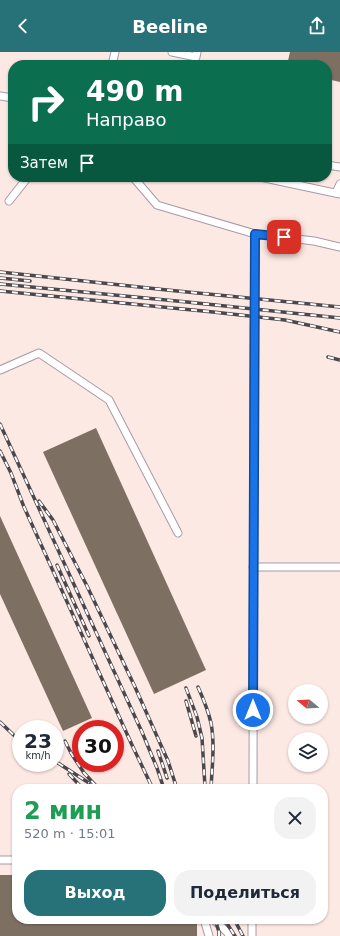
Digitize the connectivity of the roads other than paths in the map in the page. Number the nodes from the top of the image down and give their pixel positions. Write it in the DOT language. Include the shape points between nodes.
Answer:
graph roads {
  1 [pos="172,52"];
  2 [pos="197,52"];
  3 [pos="24,182"];
  4 [pos="137,182"];
  5 [pos="284,182"];
  6 [pos="340,184"];
  7 [pos="338,193"];
  8 [pos="10,201"];
  9 [pos="255,234"];
  10 [pos="340,247"];
  11 [pos="0,370"];
  12 [pos="178,533"];
  13 [pos="254,567"];
  14 [pos="340,568"];
  15 [pos="253,784"];
  16 [pos="0,860"];
  17 [pos="12,860"];
  18 [pos="205,924"];
  19 [pos="218,924"];
  20 [pos="252,924"];
  21 [pos="209,936"];
  22 [pos="229,936"];
  23 [pos="252,936"];
  1 -- 2 [label="street" via="196,57"];
  3 -- 8 [label="street"];
  4 -- 9 [label="street" via="157,205"];
  5 -- 7 [label="street"];
  6 -- 7 [label="street"];
  9 -- 10 [label="street" via="314,241"];
  9 -- 13 [label="street, bridge"];
  11 -- 12 [label="street" via="39,353 109,400"];
  13 -- 14 [label="street"];
  13 -- 15 [label="street"];
  16 -- 17 [label="street"];
  18 -- 21 [label="street"];
  19 -- 22 [label="street"];
  20 -- 23 [label="street"];
}
